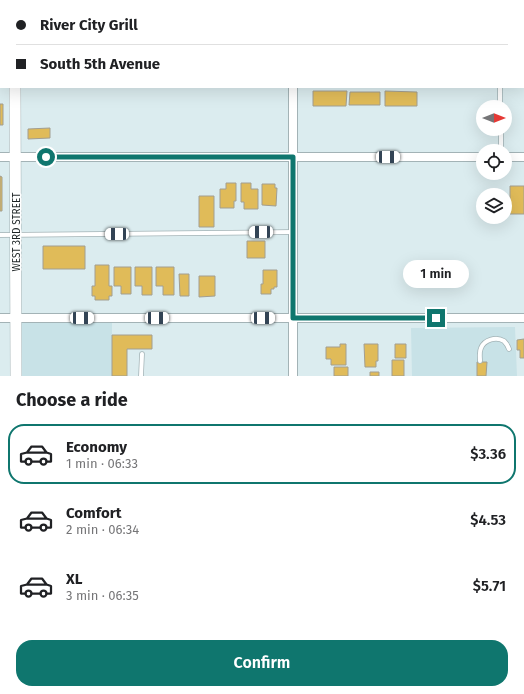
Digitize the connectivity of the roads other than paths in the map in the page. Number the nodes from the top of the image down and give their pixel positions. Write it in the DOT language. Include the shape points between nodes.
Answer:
graph roads {
  1 [pos="16,88"];
  2 [pos="293,88"];
  3 [pos="500,88"];
  4 [pos="500,100"];
  5 [pos="0,157"];
  6 [pos="16,157"];
  7 [pos="293,157"];
  8 [pos="476,157"];
  9 [pos="512,157"];
  10 [pos="524,157"];
  11 [pos="293,232"];
  12 [pos="0,235"];
  13 [pos="16,235"];
  14 [pos="0,318"];
  15 [pos="16,318"];
  16 [pos="293,318"];
  17 [pos="524,318"];
  18 [pos="509,349"];
  19 [pos="142,354"];
  20 [pos="480,361"];
  21 [pos="16,376"];
  22 [pos="141,376"];
  23 [pos="293,376"];
  1 -- 6 [label="street, WEST 3RD STREET"];
  2 -- 7 [label="street"];
  3 -- 4 [label="lane"];
  5 -- 6 [label="street"];
  6 -- 7 [label="street"];
  6 -- 13 [label="street, WEST 3RD STREET"];
  7 -- 8 [label="street"];
  7 -- 11 [label="street"];
  9 -- 10 [label="street"];
  11 -- 13 [label="lane"];
  11 -- 16 [label="street"];
  12 -- 13 [label="lane"];
  13 -- 15 [label="street, WEST 3RD STREET"];
  14 -- 15 [label="street"];
  15 -- 16 [label="street"];
  15 -- 21 [label="street, WEST 3RD STREET"];
  16 -- 17 [label="street"];
  16 -- 23 [label="street"];
  18 -- 20 [label="lane" via="500,339 486,341 481,347"];
  19 -- 22 [label="lane"];
}
